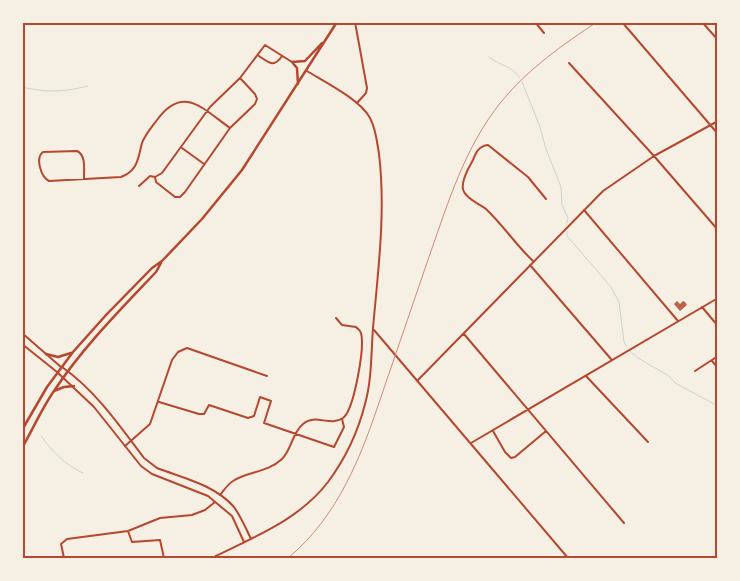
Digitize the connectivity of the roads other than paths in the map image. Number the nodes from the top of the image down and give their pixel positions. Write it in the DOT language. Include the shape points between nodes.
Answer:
graph roads {
  1 [pos="337,22"];
  2 [pos="355,22"];
  3 [pos="535,22"];
  4 [pos="622,22"];
  5 [pos="702,22"];
  6 [pos="544,33"];
  7 [pos="327,38"];
  8 [pos="718,40"];
  9 [pos="258,55"];
  10 [pos="282,56"];
  11 [pos="292,62"];
  12 [pos="569,63"];
  13 [pos="307,71"];
  14 [pos="240,78"];
  15 [pos="298,85"];
  16 [pos="357,103"];
  17 [pos="207,112"];
  18 [pos="718,121"];
  19 [pos="710,125"];
  20 [pos="230,128"];
  21 [pos="718,134"];
  22 [pos="181,147"];
  23 [pos="654,156"];
  24 [pos="204,164"];
  25 [pos="155,177"];
  26 [pos="84,179"];
  27 [pos="139,186"];
  28 [pos="546,199"];
  29 [pos="584,210"];
  30 [pos="718,230"];
  31 [pos="533,261"];
  32 [pos="162,262"];
  33 [pos="530,266"];
  34 [pos="718,298"];
  35 [pos="702,307"];
  36 [pos="336,318"];
  37 [pos="678,320"];
  38 [pos="718,326"];
  39 [pos="373,328"];
  40 [pos="22,333"];
  41 [pos="464,334"];
  42 [pos="22,344"];
  43 [pos="73,352"];
  44 [pos="46,354"];
  45 [pos="718,356"];
  46 [pos="611,359"];
  47 [pos="712,361"];
  48 [pos="61,367"];
  49 [pos="718,368"];
  50 [pos="68,371"];
  51 [pos="695,371"];
  52 [pos="57,372"];
  53 [pos="267,376"];
  54 [pos="586,376"];
  55 [pos="63,377"];
  56 [pos="418,380"];
  57 [pos="74,386"];
  58 [pos="52,392"];
  59 [pos="159,402"];
  60 [pos="528,409"];
  61 [pos="342,419"];
  62 [pos="22,430"];
  63 [pos="492,430"];
  64 [pos="546,431"];
  65 [pos="296,434"];
  66 [pos="131,442"];
  67 [pos="648,442"];
  68 [pos="471,443"];
  69 [pos="125,446"];
  70 [pos="22,448"];
  71 [pos="220,495"];
  72 [pos="215,501"];
  73 [pos="624,523"];
  74 [pos="128,531"];
  75 [pos="251,539"];
  76 [pos="244,542"];
  77 [pos="64,558"];
  78 [pos="164,558"];
  79 [pos="212,558"];
  80 [pos="568,558"];
  1 -- 7 [label="main road"];
  2 -- 16 [label="street" via="367,88"];
  3 -- 6 [label="street"];
  4 -- 19 [label="street"];
  5 -- 8 [label="street"];
  7 -- 11 [label="main road" via="305,61"];
  7 -- 13 [label="main road"];
  9 -- 10 [label="street" via="270,64"];
  9 -- 10 [label="street" via="265,45"];
  9 -- 14 [label="street"];
  10 -- 11 [label="street"];
  11 -- 15 [label="main road" via="297,68"];
  12 -- 23 [label="street"];
  13 -- 15 [label="main road"];
  13 -- 16 [label="street"];
  14 -- 17 [label="street"];
  14 -- 20 [label="street" via="258,99"];
  15 -- 32 [label="main road" via="242,170"];
  16 -- 39 [label="street" via="373,124 382,181"];
  17 -- 20 [label="street"];
  17 -- 22 [label="street"];
  17 -- 26 [label="street" via="198,105 177,102 165,109 145,136 132,172 121,177"];
  18 -- 19 [label="street"];
  19 -- 21 [label="street"];
  19 -- 23 [label="street"];
  20 -- 24 [label="street"];
  22 -- 24 [label="street"];
  22 -- 25 [label="street" via="162,173"];
  23 -- 29 [label="street" via="616,181"];
  23 -- 30 [label="street"];
  24 -- 25 [label="street" via="180,197 175,197 156,182"];
  25 -- 27 [label="street" via="146,178"];
  26 -- 26 [label="street" via="46,180 38,158 40,154 77,150 83,156"];
  28 -- 31 [label="street" via="528,178 488,145 477,150 463,181 462,188 466,194 487,211"];
  29 -- 31 [label="street"];
  29 -- 37 [label="street"];
  31 -- 33 [label="street"];
  32 -- 43 [label="main road" via="152,268"];
  32 -- 50 [label="main road"];
  33 -- 41 [label="street"];
  33 -- 46 [label="street"];
  34 -- 35 [label="street"];
  35 -- 37 [label="street"];
  35 -- 38 [label="street"];
  36 -- 61 [label="street" via="342,326 356,327 361,337 355,394 350,410"];
  37 -- 46 [label="street"];
  39 -- 56 [label="street"];
  39 -- 75 [label="street" via="366,403 343,458 328,482 304,507"];
  40 -- 44 [label="street"];
  41 -- 56 [label="street"];
  41 -- 60 [label="street"];
  42 -- 52 [label="street"];
  43 -- 44 [label="main road" via="58,358"];
  43 -- 48 [label="main road"];
  44 -- 48 [label="street"];
  45 -- 47 [label="street"];
  46 -- 54 [label="street"];
  47 -- 49 [label="street"];
  47 -- 51 [label="street"];
  48 -- 50 [label="street"];
  48 -- 52 [label="main road"];
  50 -- 55 [label="main road"];
  50 -- 66 [label="street" via="102,404"];
  52 -- 55 [label="street"];
  52 -- 62 [label="main road"];
  53 -- 59 [label="street" via="187,348 175,355"];
  54 -- 60 [label="street"];
  54 -- 67 [label="street"];
  55 -- 57 [label="street"];
  55 -- 58 [label="main road"];
  56 -- 68 [label="street"];
  57 -- 58 [label="main road"];
  57 -- 69 [label="street"];
  58 -- 70 [label="main road"];
  59 -- 65 [label="street" via="199,414 204,414 209,405 248,418 254,416 260,397 271,401 264,423"];
  59 -- 66 [label="street" via="150,424"];
  60 -- 63 [label="street"];
  60 -- 64 [label="street"];
  61 -- 65 [label="street" via="331,422 310,420 302,424"];
  61 -- 65 [label="street" via="344,427 334,447"];
  63 -- 64 [label="street" via="510,458"];
  63 -- 68 [label="street"];
  64 -- 73 [label="street"];
  65 -- 71 [label="street" via="281,460 230,483"];
  66 -- 69 [label="street"];
  66 -- 71 [label="street" via="154,466"];
  68 -- 80 [label="street"];
  69 -- 72 [label="street" via="152,474"];
  71 -- 72 [label="street"];
  71 -- 75 [label="street" via="236,511"];
  72 -- 74 [label="street" via="196,514 155,519"];
  72 -- 76 [label="street" via="232,516"];
  74 -- 77 [label="street" via="67,539 61,544"];
  74 -- 78 [label="street" via="132,542 160,540"];
  75 -- 76 [label="street"];
  76 -- 79 [label="street"];
}
